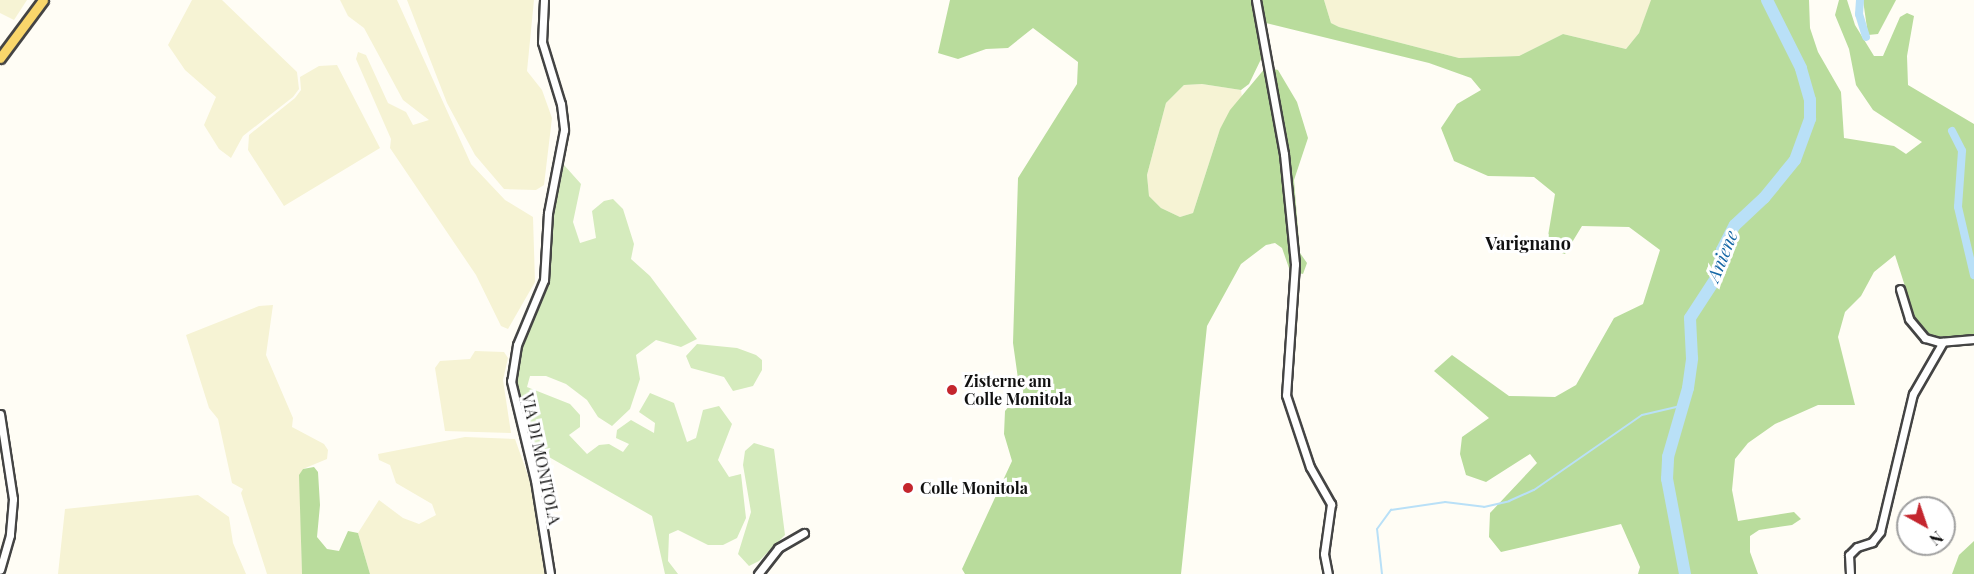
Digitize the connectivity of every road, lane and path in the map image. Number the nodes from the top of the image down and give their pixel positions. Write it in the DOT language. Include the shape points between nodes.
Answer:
graph roads {
  1 [pos="44,0"];
  2 [pos="544,0"];
  3 [pos="1256,0"];
  4 [pos="0,58"];
  5 [pos="1900,290"];
  6 [pos="1974,339"];
  7 [pos="1943,342"];
  8 [pos="0,414"];
  9 [pos="804,533"];
  10 [pos="0,570"];
  11 [pos="550,574"];
  12 [pos="758,574"];
  13 [pos="1328,574"];
  14 [pos="1850,574"];
  1 -- 4 [label="main road"];
  2 -- 11 [label="street, VIA DI MONITOLA" via="542,42 561,104 564,130 549,208 544,280 517,345 511,381 536,486"];
  3 -- 13 [label="street" via="1284,154 1295,264 1286,395 1310,467 1331,504 1324,554"];
  5 -- 7 [label="street" via="1916,330 1929,340"];
  6 -- 7 [label="street"];
  7 -- 14 [label="street" via="1913,394 1880,532 1872,542 1857,547 1849,555"];
  8 -- 10 [label="street" via="13,505"];
  9 -- 12 [label="street" via="778,548"];
}
